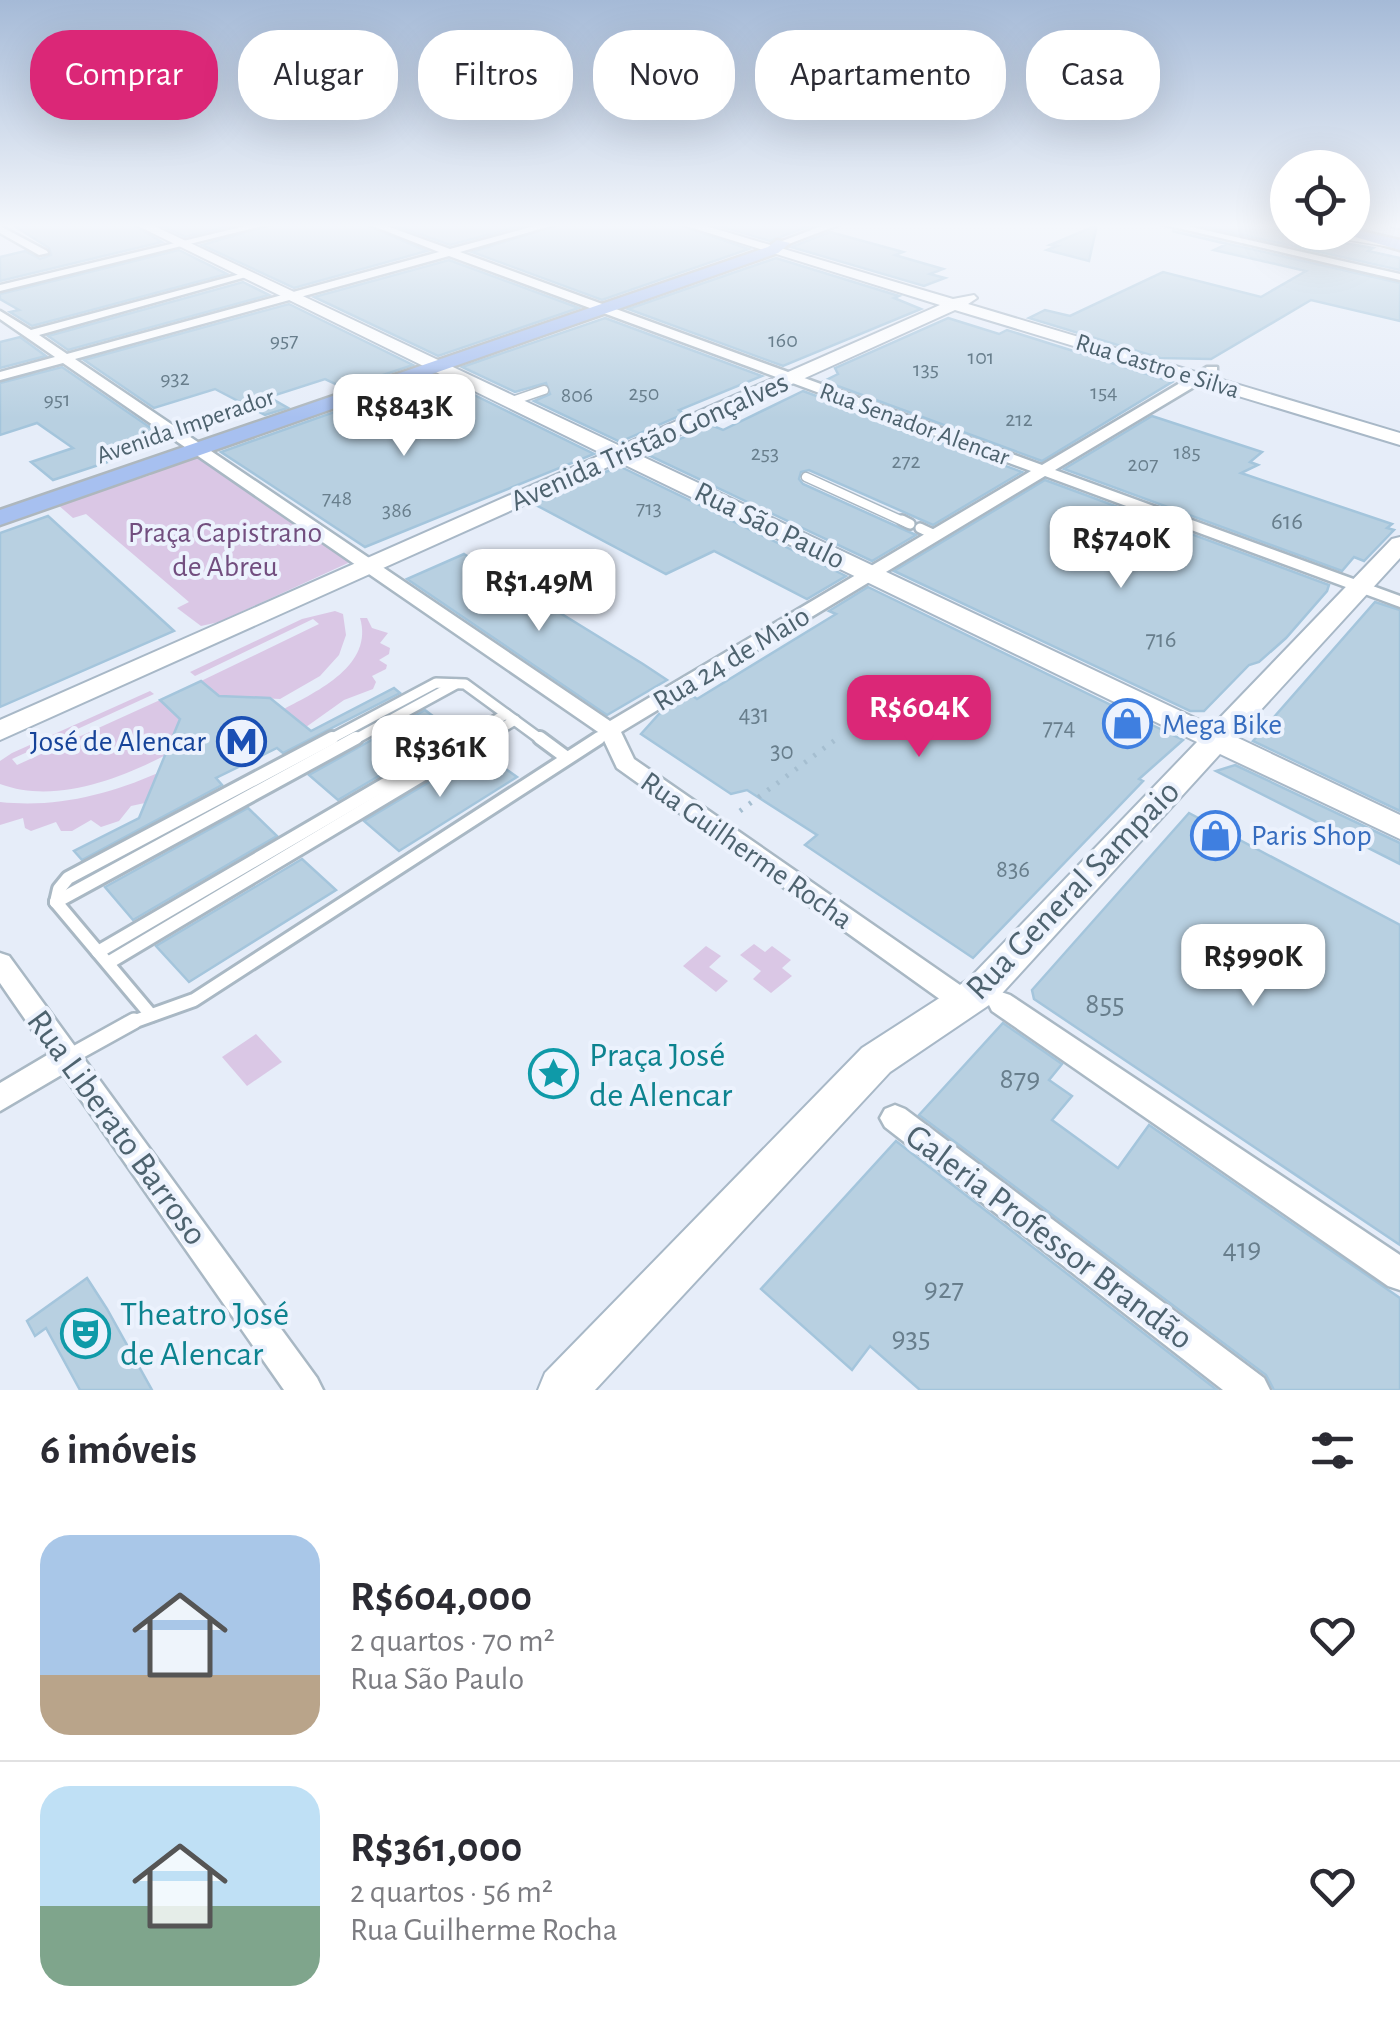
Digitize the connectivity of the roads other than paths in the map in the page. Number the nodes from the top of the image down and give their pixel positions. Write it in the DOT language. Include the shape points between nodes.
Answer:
graph roads {
  1 [pos="200,289"];
  2 [pos="276,289"];
  3 [pos="313,289"];
  4 [pos="547,289"];
  5 [pos="648,289"];
  6 [pos="920,289"];
  7 [pos="290,295"];
  8 [pos="962,301"];
  9 [pos="596,307"];
  10 [pos="0,314"];
  11 [pos="30,334"];
  12 [pos="65,358"];
  13 [pos="433,363"];
  14 [pos="1206,373"];
  15 [pos="0,376"];
  16 [pos="790,377"];
  17 [pos="544,390"];
  18 [pos="512,401"];
  19 [pos="1400,424"];
  20 [pos="1400,439"];
  21 [pos="192,445"];
  22 [pos="621,452"];
  23 [pos="1043,470"];
  24 [pos="806,478"];
  25 [pos="0,505"];
  26 [pos="0,518"];
  27 [pos="922,529"];
  28 [pos="1400,544"];
  29 [pos="372,566"];
  30 [pos="871,574"];
  31 [pos="1361,588"];
  32 [pos="1400,602"];
  33 [pos="510,717"];
  34 [pos="0,730"];
  35 [pos="610,730"];
  36 [pos="1217,740"];
  37 [pos="567,758"];
  38 [pos="1400,828"];
  39 [pos="103,958"];
  40 [pos="0,964"];
  41 [pos="983,1003"];
  42 [pos="151,1015"];
  43 [pos="68,1057"];
  44 [pos="0,1098"];
  45 [pos="895,1118"];
  46 [pos="1400,1274"];
  47 [pos="305,1390"];
  48 [pos="562,1390"];
  49 [pos="1252,1390"];
  1 -- 11 [label="street"];
  2 -- 7 [label="main road, Rua São Paulo"];
  3 -- 7 [label="street"];
  4 -- 9 [label="street, Rua Senador Alencar"];
  5 -- 9 [label="main road, Avenida Imperador"];
  6 -- 8 [label="main road, Rua Castro e Silva"];
  7 -- 12 [label="street"];
  7 -- 13 [label="main road, Rua São Paulo"];
  8 -- 14 [label="main road, Rua Castro e Silva"];
  8 -- 16 [label="main road, Avenida Tristão Gonçalves"];
  9 -- 13 [label="main road, Avenida Imperador"];
  9 -- 16 [label="street, Rua Senador Alencar"];
  10 -- 11 [label="street, Rua Guilherme Rocha"];
  11 -- 12 [label="street, Rua Guilherme Rocha"];
  12 -- 15 [label="street"];
  12 -- 21 [label="street, Rua Guilherme Rocha"];
  13 -- 18 [label="main road, Rua São Paulo"];
  13 -- 21 [label="main road, Avenida Imperador"];
  14 -- 19 [label="main road, Rua Castro e Silva"];
  14 -- 20 [label="main road, Rua Castro e Silva"];
  14 -- 23 [label="street, Rua 24 de Maio"];
  16 -- 22 [label="main road, Avenida Tristão Gonçalves"];
  16 -- 23 [label="street, Rua Senador Alencar"];
  17 -- 18 [label="lane"];
  18 -- 22 [label="main road, Rua São Paulo"];
  21 -- 25 [label="main road, Avenida Imperador"];
  21 -- 26 [label="main road, Avenida Imperador"];
  21 -- 29 [label="street, Rua Guilherme Rocha"];
  22 -- 29 [label="main road, Avenida Tristão Gonçalves"];
  22 -- 30 [label="main road, Rua São Paulo"];
  23 -- 27 [label="street, Rua 24 de Maio"];
  23 -- 31 [label="street, Rua Senador Alencar"];
  24 -- 27 [label="lane"];
  27 -- 30 [label="street, Rua 24 de Maio"];
  28 -- 31 [label="main road, Rua General Sampaio"];
  29 -- 34 [label="main road, Avenida Tristão Gonçalves"];
  29 -- 35 [label="street, Rua Guilherme Rocha"];
  30 -- 35 [label="street, Rua 24 de Maio"];
  30 -- 36 [label="main road, Rua São Paulo"];
  31 -- 32 [label="street, Rua Senador Alencar"];
  31 -- 36 [label="main road, Rua General Sampaio"];
  33 -- 37 [label="lane"];
  33 -- 39 [label="lane"];
  33 -- 39 [label="lane" via="456,683 56,902"];
  35 -- 37 [label="lane"];
  35 -- 41 [label="street, Rua Guilherme Rocha" via="625,764"];
  36 -- 38 [label="main road, Rua São Paulo"];
  36 -- 41 [label="main road, Rua General Sampaio" via="982,990"];
  37 -- 42 [label="lane" via="194,1000"];
  39 -- 42 [label="lane"];
  40 -- 43 [label="street, Rua Liberato Barroso"];
  41 -- 46 [label="street, Rua Guilherme Rocha"];
  41 -- 48 [label="main road, Rua General Sampaio" via="876,1060"];
  42 -- 43 [label="lane"];
  43 -- 44 [label="street"];
  43 -- 47 [label="street, Rua Liberato Barroso"];
  45 -- 49 [label="street, Galeria Professor Brandão"];
}
